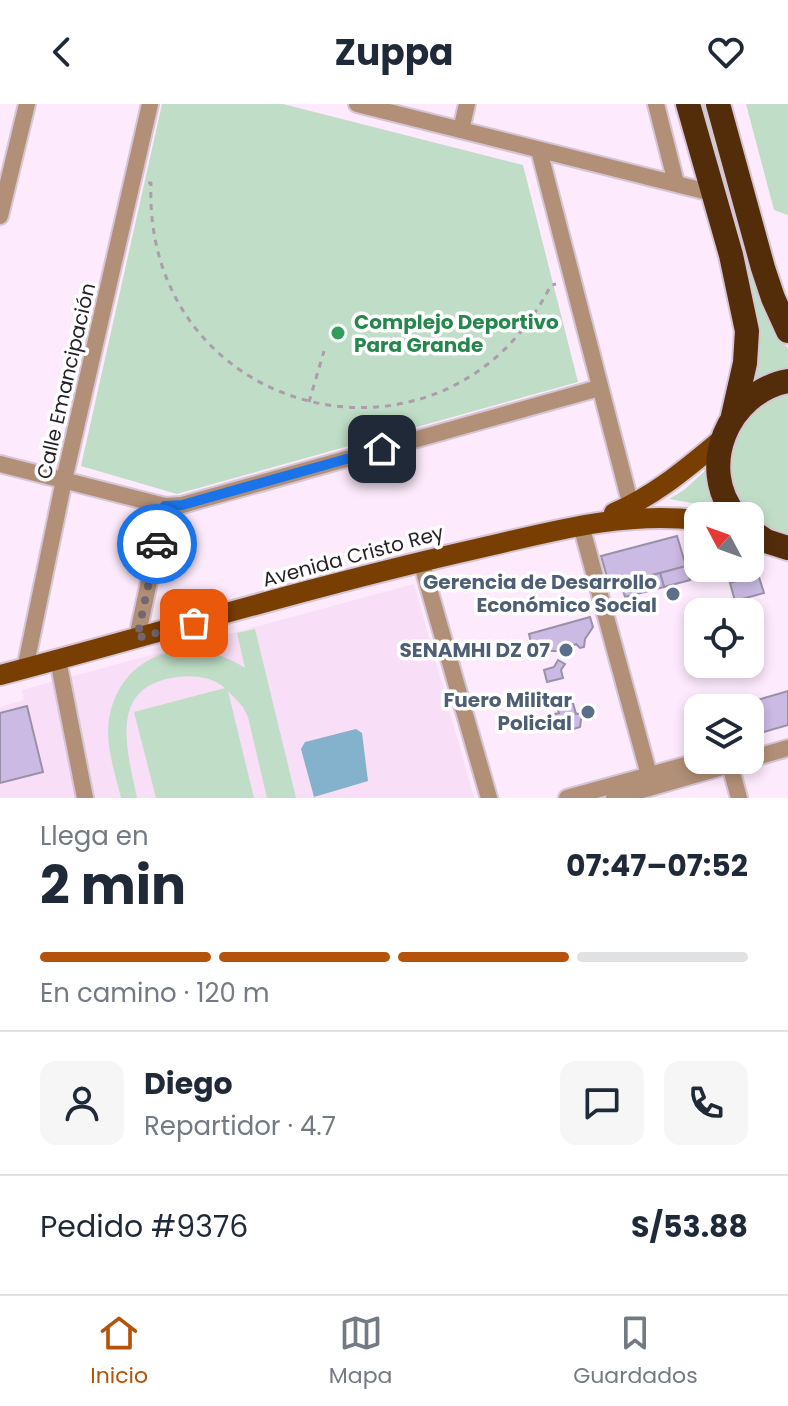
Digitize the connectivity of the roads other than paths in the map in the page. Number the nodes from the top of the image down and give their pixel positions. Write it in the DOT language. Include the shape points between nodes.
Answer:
graph roads {
  1 [pos="27,104"];
  2 [pos="150,104"];
  3 [pos="358,104"];
  4 [pos="467,104"];
  5 [pos="656,104"];
  6 [pos="688,104"];
  7 [pos="718,104"];
  8 [pos="461,130"];
  9 [pos="539,150"];
  10 [pos="676,183"];
  11 [pos="712,193"];
  12 [pos="0,216"];
  13 [pos="788,331"];
  14 [pos="788,381"];
  15 [pos="599,388"];
  16 [pos="733,416"];
  17 [pos="722,439"];
  18 [pos="0,464"];
  19 [pos="64,480"];
  20 [pos="728,502"];
  21 [pos="165,506"];
  22 [pos="631,506"];
  23 [pos="684,519"];
  24 [pos="581,525"];
  25 [pos="764,539"];
  26 [pos="421,561"];
  27 [pos="788,564"];
  28 [pos="137,638"];
  29 [pos="58,660"];
  30 [pos="25,669"];
  31 [pos="0,675"];
  32 [pos="788,737"];
  33 [pos="764,743"];
  34 [pos="788,748"];
  35 [pos="764,755"];
  36 [pos="684,765"];
  37 [pos="698,774"];
  38 [pos="732,774"];
  39 [pos="649,775"];
  40 [pos="85,798"];
  41 [pos="489,798"];
  42 [pos="567,798"];
  43 [pos="614,798"];
  44 [pos="739,798"];
  1 -- 12 [label="street"];
  2 -- 19 [label="street, Calle Emancipación"];
  3 -- 8 [label="street"];
  4 -- 8 [label="street"];
  5 -- 10 [label="street"];
  6 -- 11 [label="highway"];
  7 -- 13 [label="highway" via="763,268"];
  8 -- 9 [label="street"];
  9 -- 10 [label="street"];
  9 -- 15 [label="street"];
  10 -- 11 [label="street"];
  11 -- 16 [label="highway" via="747,331"];
  14 -- 16 [label="highway" via="754,395"];
  15 -- 21 [label="street"];
  15 -- 22 [label="street"];
  16 -- 17 [label="highway"];
  17 -- 20 [label="highway" via="719,476"];
  17 -- 22 [label="main road, Avenida Cristo Rey"];
  18 -- 19 [label="street"];
  19 -- 21 [label="street"];
  19 -- 30 [label="street, Calle Emancipación"];
  21 -- 28 [label="street"];
  22 -- 24 [label="main road, Avenida Cristo Rey"];
  23 -- 24 [label="main road, Avenida Cristo Rey" via="652,516"];
  24 -- 26 [label="main road, Avenida Cristo Rey"];
  24 -- 39 [label="street"];
  25 -- 27 [label="highway"];
  26 -- 28 [label="main road, Avenida Cristo Rey"];
  26 -- 41 [label="street"];
  28 -- 29 [label="main road, Avenida Cristo Rey"];
  29 -- 30 [label="main road, Avenida Cristo Rey"];
  29 -- 40 [label="street"];
  30 -- 31 [label="main road, Avenida Cristo Rey"];
  32 -- 33 [label="street"];
  34 -- 35 [label="street"];
  36 -- 39 [label="street"];
  37 -- 43 [label="street"];
  38 -- 44 [label="street"];
  39 -- 42 [label="street"];
}
